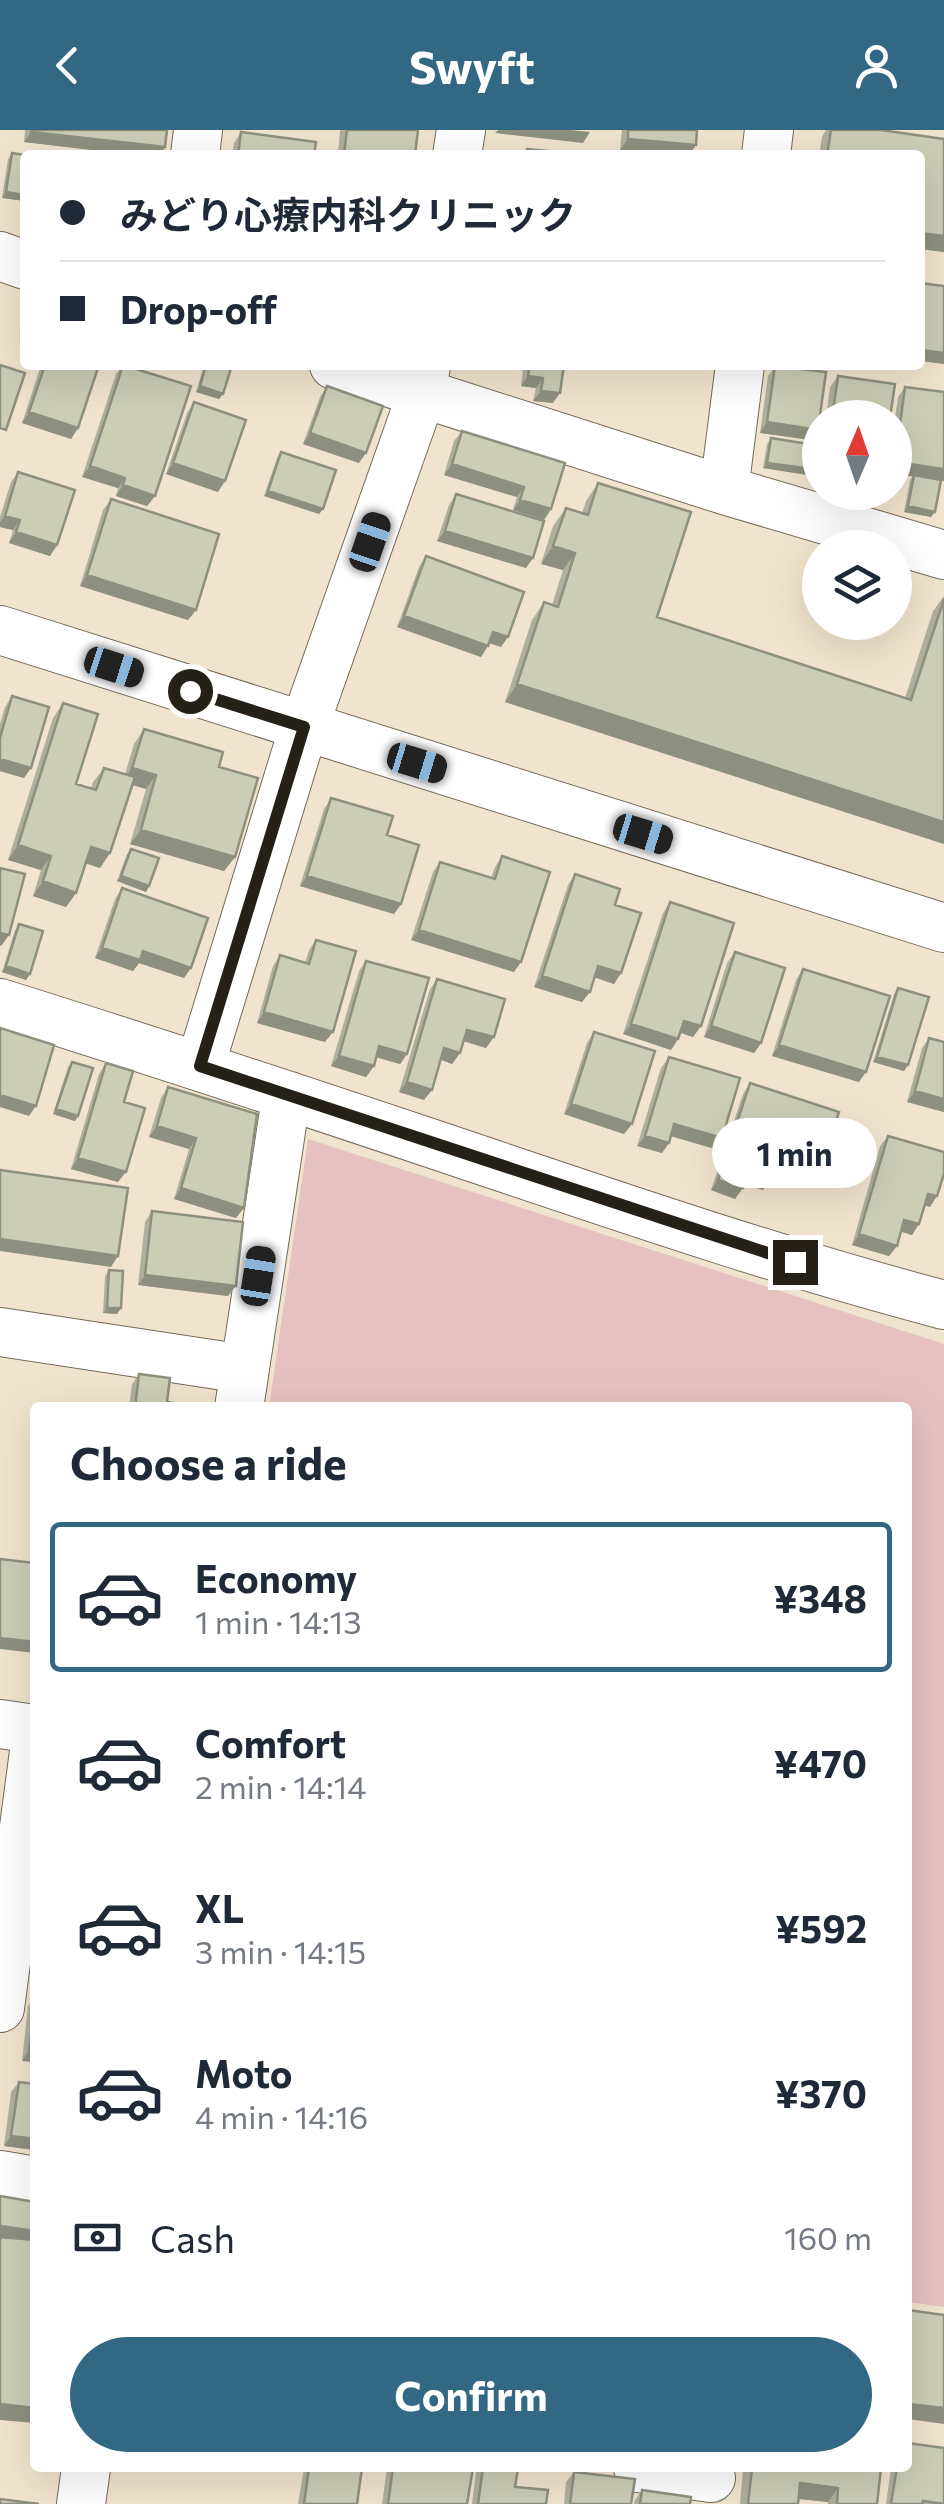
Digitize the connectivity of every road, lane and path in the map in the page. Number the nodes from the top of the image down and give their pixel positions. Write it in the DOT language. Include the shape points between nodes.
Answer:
graph roads {
  1 [pos="366,370"];
  2 [pos="739,370"];
  3 [pos="424,379"];
  4 [pos="724,490"];
  5 [pos="944,555"];
  6 [pos="0,630"];
  7 [pos="304,727"];
  8 [pos="944,928"];
  9 [pos="0,1003"];
  10 [pos="200,1066"];
  11 [pos="290,1096"];
  12 [pos="944,1305"];
  13 [pos="0,1332"];
  14 [pos="241,1388"];
  15 [pos="0,1724"];
  16 [pos="30,1727"];
  17 [pos="30,1782"];
  18 [pos="0,2008"];
  19 [pos="0,2175"];
  20 [pos="30,2180"];
  21 [pos="85,2472"];
  22 [pos="657,2472"];
  23 [pos="711,2483"];
  24 [pos="81,2504"];
  1 -- 3 [label="street"];
  2 -- 4 [label="street"];
  3 -- 4 [label="street"];
  3 -- 7 [label="street"];
  4 -- 5 [label="street"];
  6 -- 7 [label="street"];
  7 -- 8 [label="street"];
  7 -- 10 [label="street"];
  9 -- 10 [label="street"];
  10 -- 11 [label="street"];
  11 -- 12 [label="street" via="654,1218"];
  11 -- 14 [label="street"];
  13 -- 14 [label="street"];
  15 -- 16 [label="street"];
  17 -- 18 [label="street"];
  19 -- 20 [label="street"];
  21 -- 24 [label="street"];
  22 -- 23 [label="street"];
}
